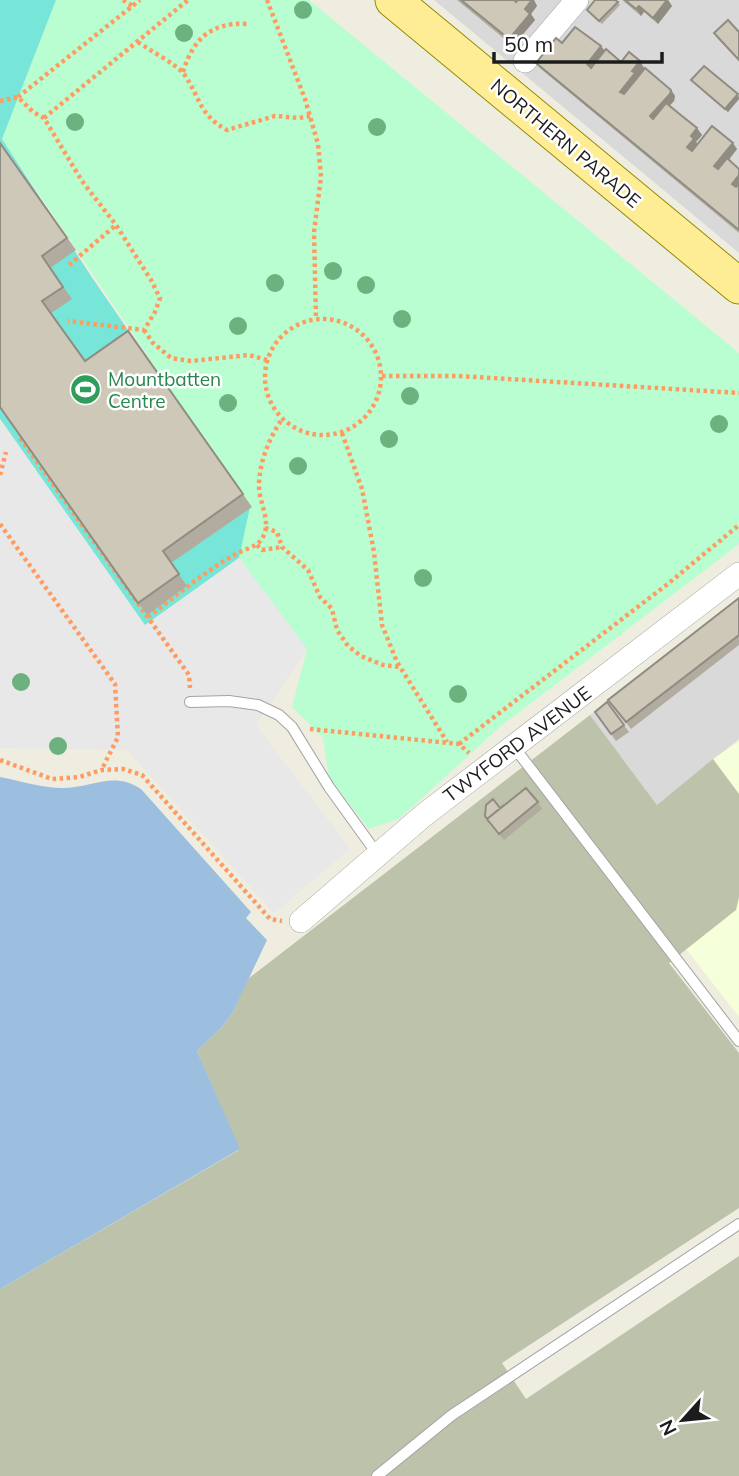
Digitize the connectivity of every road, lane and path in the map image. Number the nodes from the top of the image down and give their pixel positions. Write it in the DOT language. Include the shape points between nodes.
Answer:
graph roads {
  1 [pos="123,0"];
  2 [pos="140,0"];
  3 [pos="188,0"];
  4 [pos="267,0"];
  5 [pos="393,0"];
  6 [pos="577,0"];
  7 [pos="132,6"];
  8 [pos="247,24"];
  9 [pos="138,43"];
  10 [pos="525,61"];
  11 [pos="183,72"];
  12 [pos="18,97"];
  13 [pos="0,101"];
  14 [pos="310,116"];
  15 [pos="44,118"];
  16 [pos="116,225"];
  17 [pos="69,265"];
  18 [pos="739,286"];
  19 [pos="316,319"];
  20 [pos="68,321"];
  21 [pos="144,330"];
  22 [pos="267,360"];
  23 [pos="382,376"];
  24 [pos="739,393"];
  25 [pos="282,419"];
  26 [pos="342,433"];
  27 [pos="20,439"];
  28 [pos="6,452"];
  29 [pos="0,475"];
  30 [pos="0,524"];
  31 [pos="739,525"];
  32 [pos="265,528"];
  33 [pos="256,545"];
  34 [pos="282,547"];
  35 [pos="739,574"];
  36 [pos="148,617"];
  37 [pos="400,667"];
  38 [pos="190,702"];
  39 [pos="292,727"];
  40 [pos="447,743"];
  41 [pos="459,744"];
  42 [pos="514,747"];
  43 [pos="475,758"];
  44 [pos="0,760"];
  45 [pos="102,770"];
  46 [pos="378,855"];
  47 [pos="270,919"];
  48 [pos="301,921"];
  49 [pos="739,1041"];
  50 [pos="739,1224"];
  51 [pos="377,1476"];
  1 -- 7 [label="path"];
  2 -- 7 [label="path"];
  3 -- 9 [label="path"];
  4 -- 14 [label="path"];
  5 -- 18 [label="main road, NORTHERN PARADE"];
  6 -- 10 [label="street"];
  7 -- 12 [label="path"];
  8 -- 11 [label="path" via="221,25 211,31 188,56"];
  9 -- 11 [label="path"];
  9 -- 15 [label="path"];
  11 -- 14 [label="path" via="200,106 227,130 275,116"];
  12 -- 13 [label="path"];
  12 -- 15 [label="path"];
  14 -- 19 [label="path" via="321,177 314,232"];
  15 -- 16 [label="path" via="82,181"];
  16 -- 17 [label="path"];
  16 -- 21 [label="path" via="160,298"];
  19 -- 22 [label="path" via="285,332"];
  19 -- 23 [label="path" via="353,327 368,340"];
  20 -- 21 [label="path"];
  21 -- 22 [label="path" via="171,358 191,361 249,355"];
  22 -- 25 [label="path" via="266,392"];
  23 -- 24 [label="path" via="459,376"];
  23 -- 26 [label="path" via="371,411"];
  25 -- 26 [label="path" via="310,435"];
  25 -- 32 [label="path" via="269,438 261,466 258,487"];
  26 -- 37 [label="path" via="362,489 382,625"];
  27 -- 36 [label="path"];
  28 -- 29 [label="path"];
  30 -- 45 [label="path" via="115,684 118,737"];
  31 -- 41 [label="path"];
  32 -- 33 [label="path"];
  32 -- 34 [label="path" via="277,532"];
  33 -- 34 [label="path" via="262,550"];
  33 -- 36 [label="path" via="236,554"];
  34 -- 37 [label="path" via="308,570 348,646 383,665"];
  35 -- 42 [label="street, TWYFORD AVENUE"];
  36 -- 38 [label="path" via="189,675"];
  37 -- 40 [label="path"];
  38 -- 39 [label="lane" via="258,705"];
  39 -- 40 [label="path"];
  39 -- 46 [label="lane"];
  40 -- 41 [label="path"];
  41 -- 43 [label="path"];
  42 -- 46 [label="street, TWYFORD AVENUE"];
  42 -- 49 [label="lane"];
  44 -- 45 [label="path" via="52,779"];
  45 -- 47 [label="path" via="123,769 142,775"];
  46 -- 48 [label="street, TWYFORD AVENUE"];
  50 -- 51 [label="lane" via="452,1415"];
}
